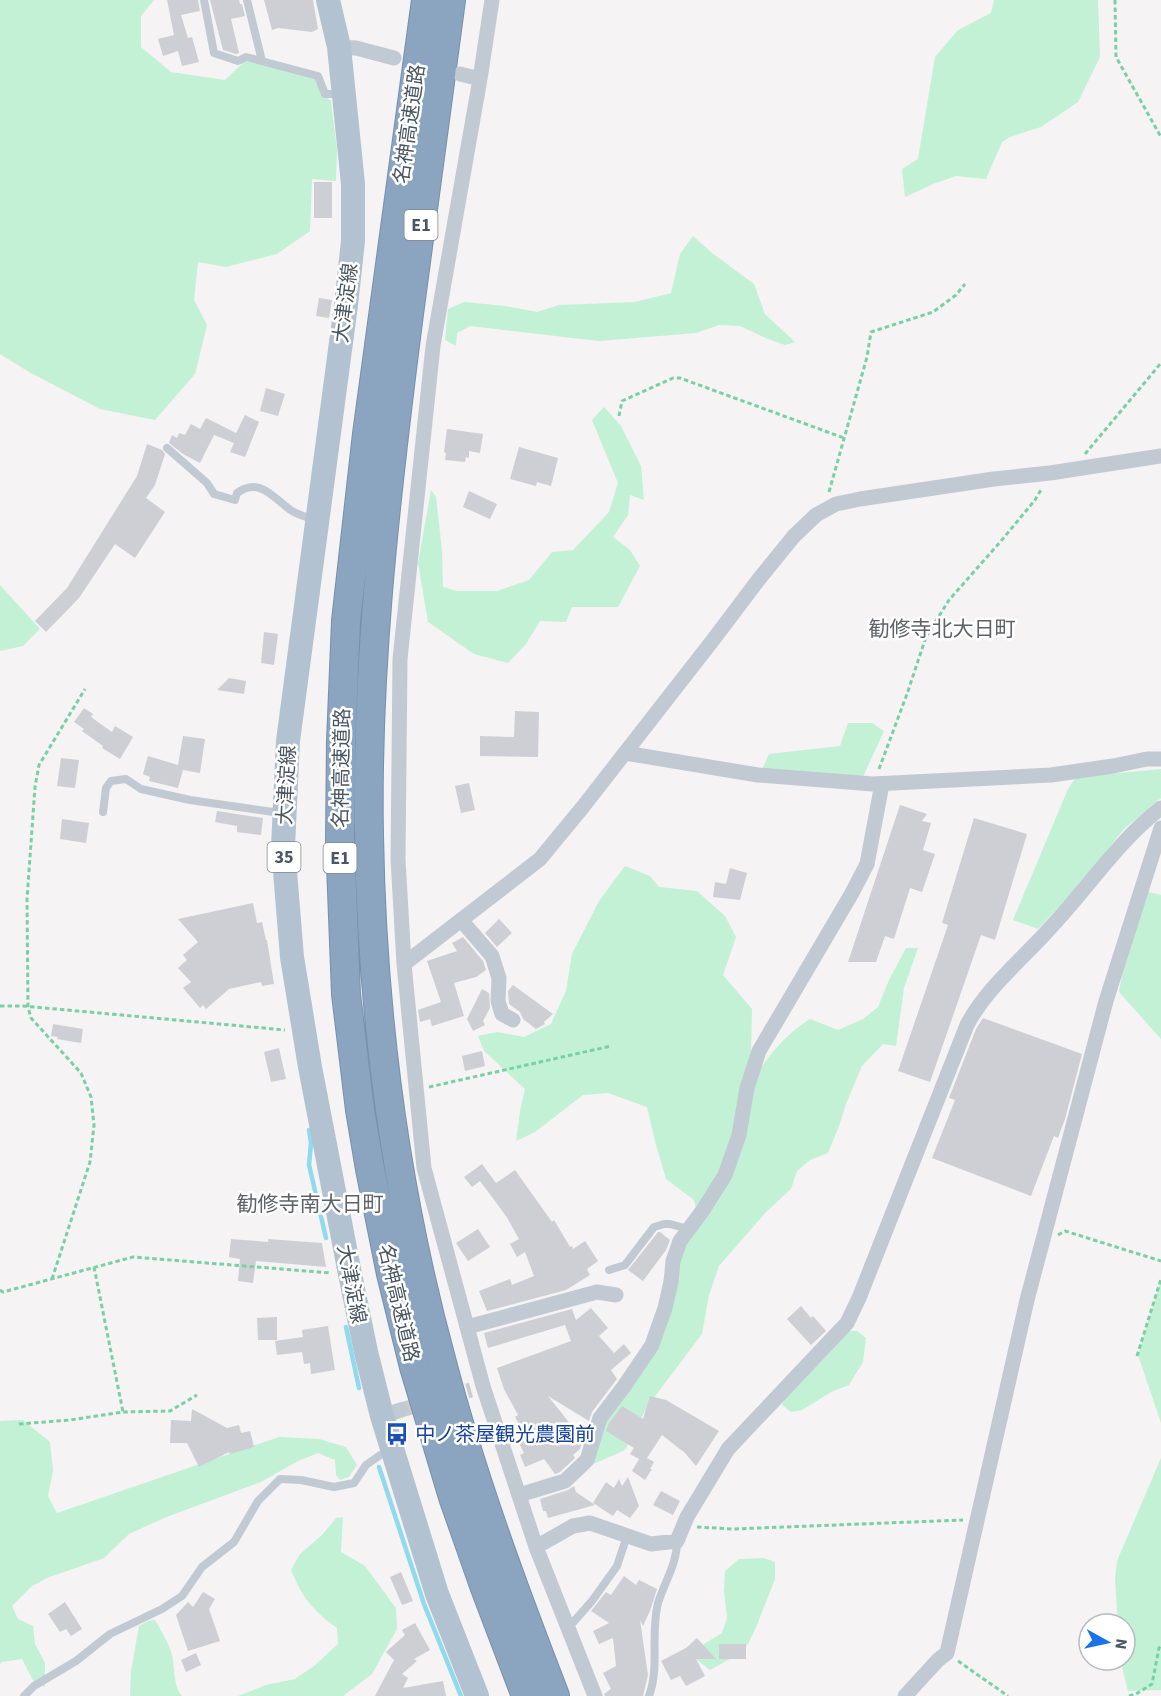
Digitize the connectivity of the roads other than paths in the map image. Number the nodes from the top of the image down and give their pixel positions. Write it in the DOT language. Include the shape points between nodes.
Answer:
graph roads {
  1 [pos="204,0"];
  2 [pos="247,0"];
  3 [pos="328,0"];
  4 [pos="426,0"];
  5 [pos="451,0"];
  6 [pos="492,0"];
  7 [pos="339,47"];
  8 [pos="394,58"];
  9 [pos="262,62"];
  10 [pos="460,74"];
  11 [pos="480,79"];
  12 [pos="343,94"];
  13 [pos="167,448"];
  14 [pos="1161,456"];
  15 [pos="316,520"];
  16 [pos="625,753"];
  17 [pos="1161,759"];
  18 [pos="877,784"];
  19 [pos="1161,808"];
  20 [pos="103,812"];
  21 [pos="285,813"];
  22 [pos="1161,828"];
  23 [pos="460,920"];
  24 [pos="404,963"];
  25 [pos="513,1020"];
  26 [pos="689,1230"];
  27 [pos="609,1270"];
  28 [pos="616,1295"];
  29 [pos="467,1327"];
  30 [pos="392,1448"];
  31 [pos="519,1495"];
  32 [pos="680,1534"];
  33 [pos="627,1536"];
  34 [pos="536,1547"];
  35 [pos="568,1627"];
  36 [pos="24,1696"];
  37 [pos="477,1696"];
  38 [pos="526,1696"];
  39 [pos="555,1696"];
  40 [pos="595,1696"];
  41 [pos="649,1696"];
  42 [pos="905,1696"];
  1 -- 9 [label="lane" via="214,54"];
  2 -- 9 [label="lane"];
  3 -- 7 [label="main road, 大津淀線 / 35"];
  4 -- 38 [label="highway, 名神高速道路 / E1" via="367,434 346,621 340,839 346,994 370,1169 408,1346 453,1497"];
  5 -- 39 [label="highway, 名神高速道路 / E1" via="392,451 375,620 369,750 372,919 391,1109 428,1310 479,1488"];
  6 -- 11 [label="street"];
  7 -- 8 [label="street"];
  7 -- 12 [label="main road, 大津淀線 / 35"];
  9 -- 12 [label="lane" via="318,76 325,94"];
  10 -- 11 [label="street"];
  11 -- 24 [label="street" via="433,346 400,659 398,859"];
  12 -- 15 [label="main road, 大津淀線 / 35" via="353,184 353,241"];
  13 -- 15 [label="lane" via="207,483 213,494 235,500 243,489 264,489 290,510"];
  14 -- 16 [label="street" via="860,499 826,509 794,536"];
  15 -- 21 [label="main road, 大津淀線 / 35" via="288,741"];
  16 -- 18 [label="street" via="758,775"];
  16 -- 23 [label="street" via="540,859"];
  17 -- 18 [label="street" via="1051,775"];
  18 -- 26 [label="street" via="867,864 759,1051 747,1088 739,1135 725,1174"];
  19 -- 32 [label="street" via="1129,837 1053,926 976,1007 847,1323 728,1449"];
  20 -- 21 [label="lane" via="106,788 111,781 126,779 141,789 170,796"];
  21 -- 30 [label="main road, 大津淀線 / 35" via="292,957 310,1067 366,1352 391,1413"];
  22 -- 42 [label="street" via="1106,1001 1041,1245 947,1653"];
  23 -- 24 [label="street"];
  23 -- 25 [label="street" via="492,956 499,978 502,1014"];
  24 -- 29 [label="street" via="424,1168"];
  26 -- 27 [label="lane" via="670,1224 654,1227 625,1265"];
  26 -- 31 [label="street" via="673,1261 666,1308 652,1345 600,1418 587,1460 565,1481"];
  28 -- 29 [label="street" via="597,1292"];
  29 -- 31 [label="street" via="477,1388"];
  30 -- 36 [label="lane" via="366,1465 354,1483 334,1487 280,1479 258,1502 234,1542 202,1567 182,1596 110,1634"];
  30 -- 37 [label="main road, 大津淀線 / 35" via="437,1593"];
  31 -- 34 [label="street"];
  32 -- 33 [label="street" via="651,1544"];
  32 -- 41 [label="lane" via="674,1565 658,1602 655,1677"];
  33 -- 34 [label="street" via="590,1523 573,1526"];
  33 -- 35 [label="lane" via="617,1566"];
  34 -- 35 [label="street"];
  35 -- 40 [label="street"];
}
